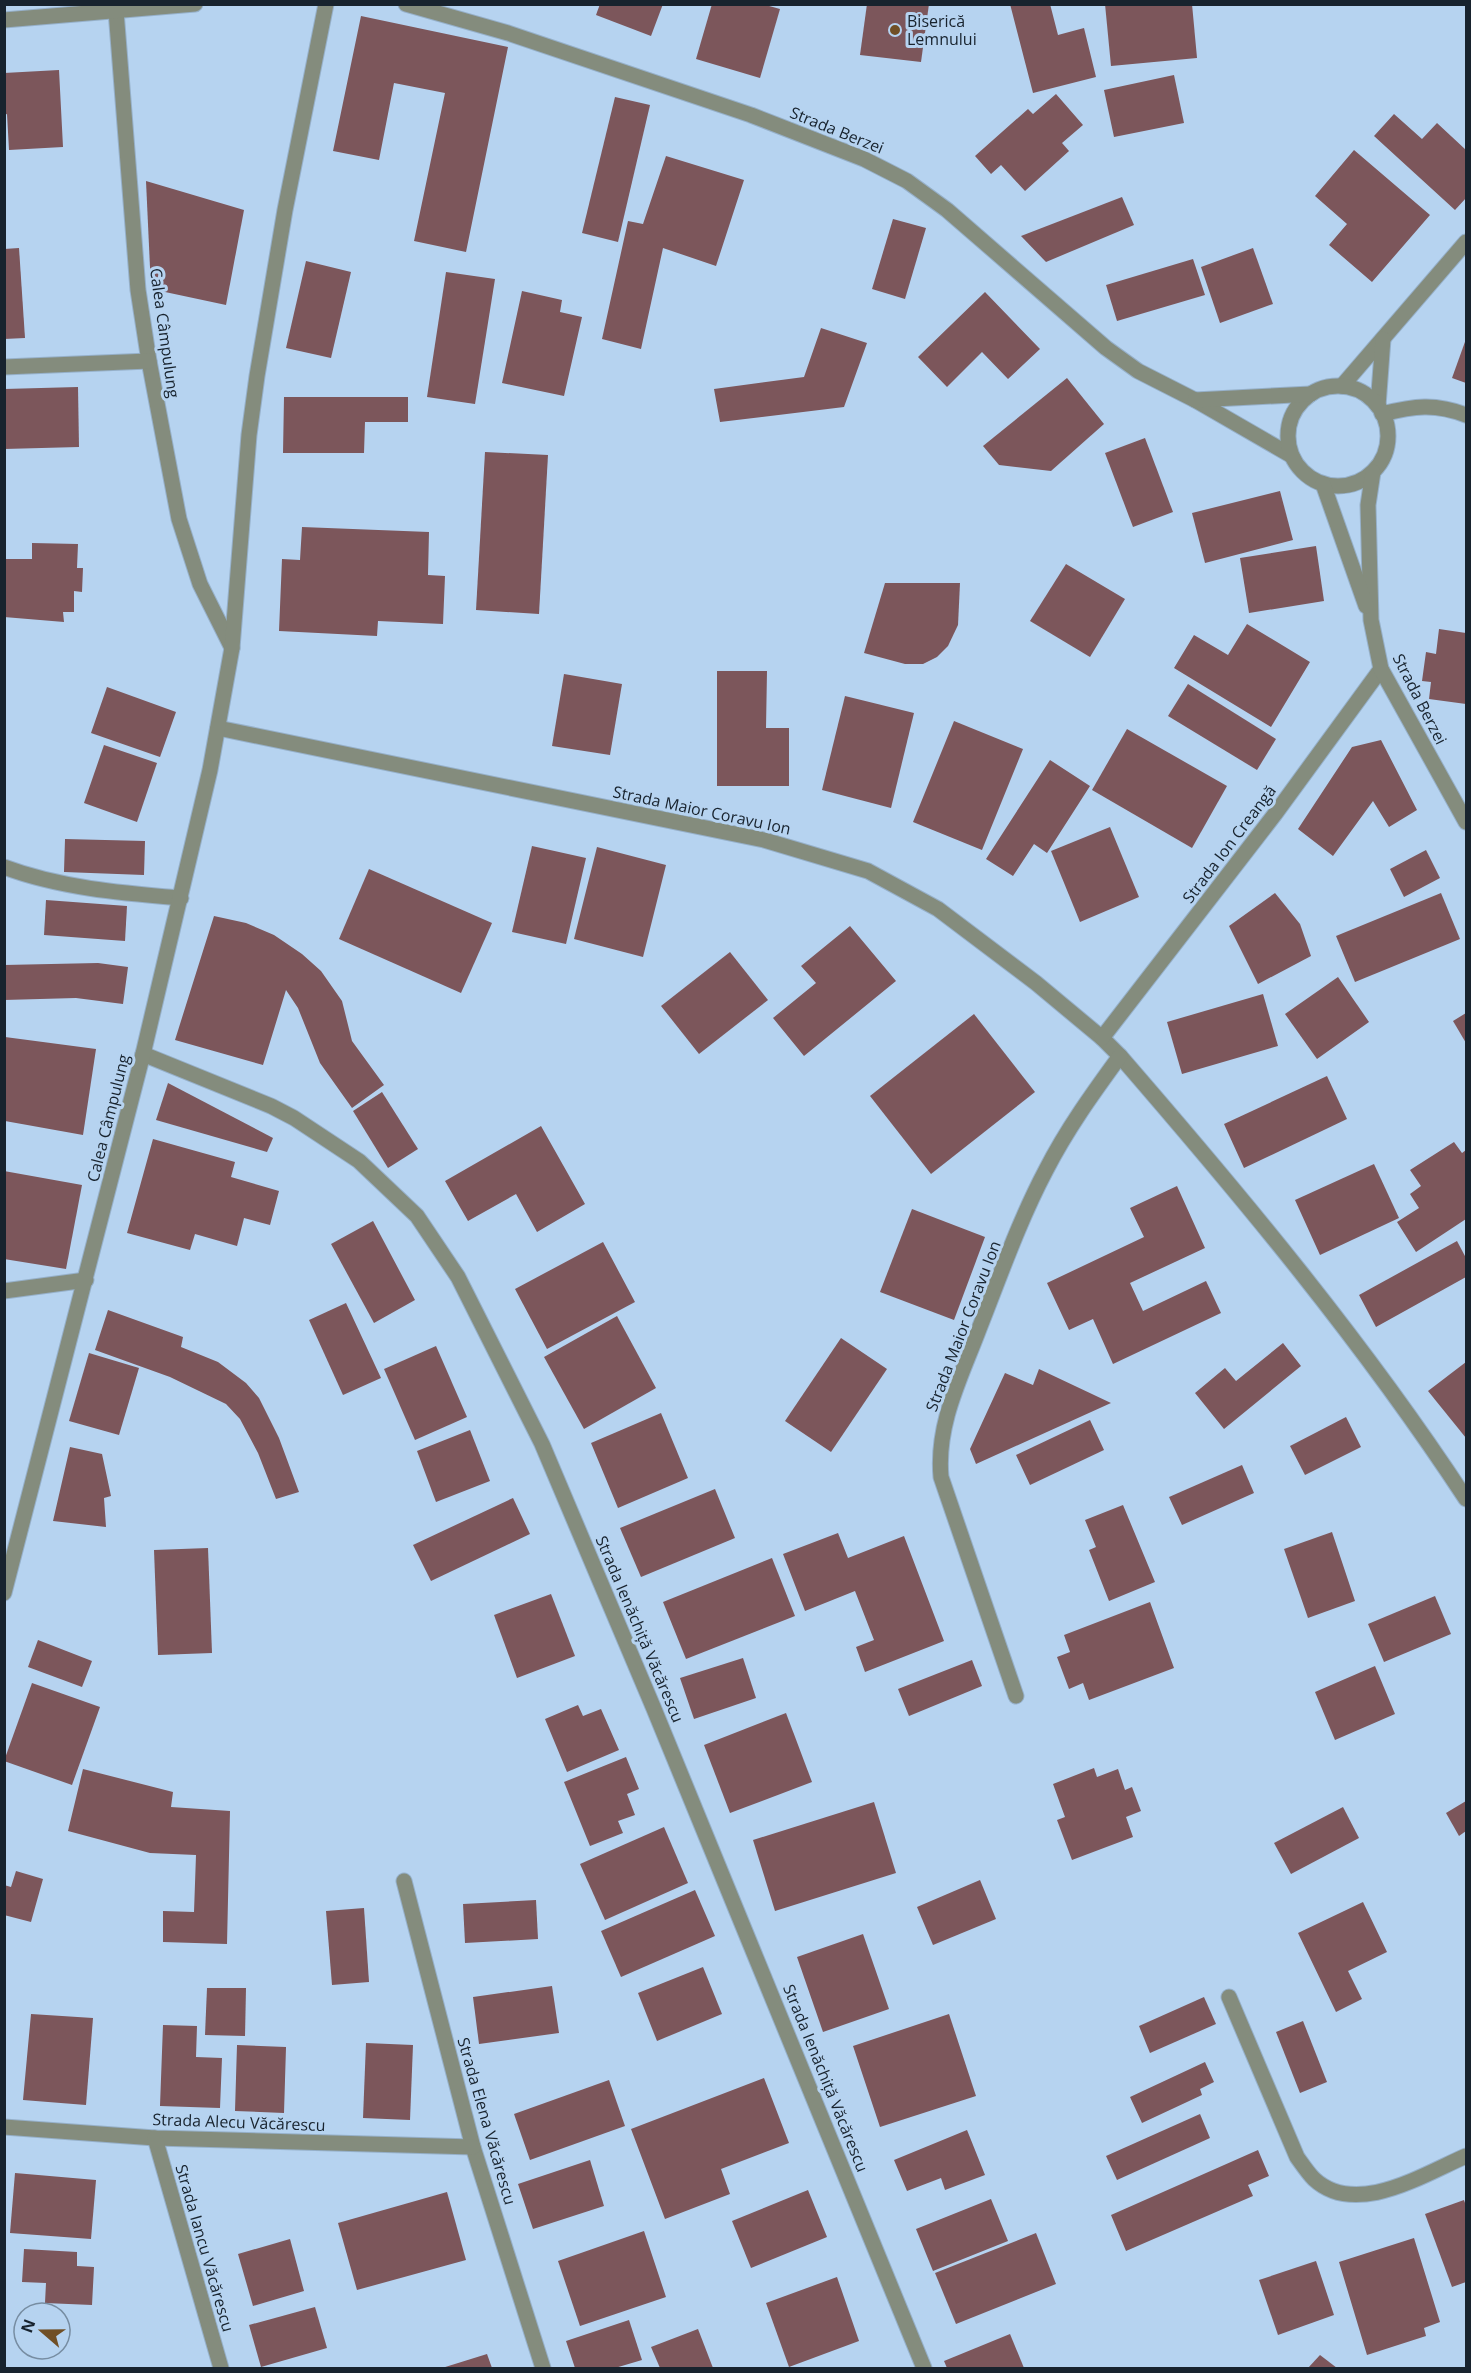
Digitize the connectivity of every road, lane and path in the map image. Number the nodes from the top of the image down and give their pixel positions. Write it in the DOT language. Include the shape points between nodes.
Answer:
graph roads {
  1 [pos="195,4"];
  2 [pos="326,4"];
  3 [pos="406,4"];
  4 [pos="116,12"];
  5 [pos="4,20"];
  6 [pos="1467,242"];
  7 [pos="1383,339"];
  8 [pos="149,362"];
  9 [pos="4,367"];
  10 [pos="1342,386"];
  11 [pos="1311,394"];
  12 [pos="1196,400"];
  13 [pos="1380,410"];
  14 [pos="1467,415"];
  15 [pos="1292,456"];
  16 [pos="1373,472"];
  17 [pos="1323,484"];
  18 [pos="1371,620"];
  19 [pos="232,648"];
  20 [pos="1381,669"];
  21 [pos="218,728"];
  22 [pos="1467,822"];
  23 [pos="4,867"];
  24 [pos="181,898"];
  25 [pos="1102,1038"];
  26 [pos="142,1054"];
  27 [pos="1120,1056"];
  28 [pos="86,1280"];
  29 [pos="4,1291"];
  30 [pos="1467,1499"];
  31 [pos="4,1593"];
  32 [pos="1016,1696"];
  33 [pos="404,1881"];
  34 [pos="1229,1997"];
  35 [pos="4,2127"];
  36 [pos="155,2138"];
  37 [pos="473,2147"];
  38 [pos="1467,2156"];
  39 [pos="221,2368"];
  40 [pos="543,2368"];
  41 [pos="924,2368"];
  1 -- 4 [label="street"];
  2 -- 19 [label="street, Calea Câmpulung" via="255,388"];
  3 -- 12 [label="street, Strada Berzei" via="541,44 751,115 864,159 907,181 947,210 1106,348 1138,371"];
  4 -- 5 [label="street"];
  4 -- 8 [label="street, Calea Câmpulung" via="138,290"];
  6 -- 7 [label="street"];
  7 -- 10 [label="street"];
  7 -- 13 [label="street"];
  8 -- 9 [label="street"];
  8 -- 19 [label="street, Calea Câmpulung" via="179,519 200,584"];
  10 -- 11 [label="street"];
  10 -- 13 [label="street" via="1364,394"];
  11 -- 12 [label="street, Strada Berzei"];
  11 -- 15 [label="street" via="1291,419 1288,438"];
  12 -- 15 [label="street, Strada Berzei"];
  13 -- 14 [label="street" via="1425,405"];
  13 -- 16 [label="street" via="1388,442"];
  15 -- 17 [label="street" via="1304,473"];
  16 -- 17 [label="street" via="1347,486"];
  16 -- 18 [label="street, Strada Berzei" via="1368,505"];
  17 -- 18 [label="street, Strada Berzei"];
  18 -- 20 [label="street, Strada Berzei"];
  19 -- 21 [label="street, Calea Câmpulung"];
  20 -- 22 [label="street, Strada Berzei"];
  20 -- 25 [label="street, Strada Ion Creangă"];
  21 -- 24 [label="street, Calea Câmpulung"];
  21 -- 25 [label="street, Strada Maior Coravu Ion" via="764,840 868,871 938,909"];
  23 -- 24 [label="street" via="89,887"];
  24 -- 26 [label="street, Calea Câmpulung"];
  25 -- 27 [label="street, Strada Maior Coravu Ion"];
  26 -- 28 [label="street, Calea Câmpulung"];
  26 -- 41 [label="street, Strada Ienăchiță Văcărescu" via="271,1106 358,1161 417,1216 458,1277 542,1444"];
  27 -- 30 [label="street, Strada Maior Coravu Ion" via="1265,1226 1400,1402"];
  27 -- 32 [label="street, Strada Maior Coravu Ion" via="1079,1113 1045,1171 949,1407 941,1436 941,1477"];
  28 -- 29 [label="street"];
  28 -- 31 [label="street, Calea Câmpulung"];
  33 -- 37 [label="street, Strada Elena Văcărescu"];
  34 -- 38 [label="street" via="1297,2157 1314,2180 1337,2193 1362,2196 1391,2189"];
  35 -- 36 [label="street, Strada Alecu Văcărescu"];
  36 -- 37 [label="street, Strada Alecu Văcărescu"];
  36 -- 39 [label="street, Strada Iancu Văcărescu"];
  37 -- 40 [label="street, Strada Elena Văcărescu"];
}
